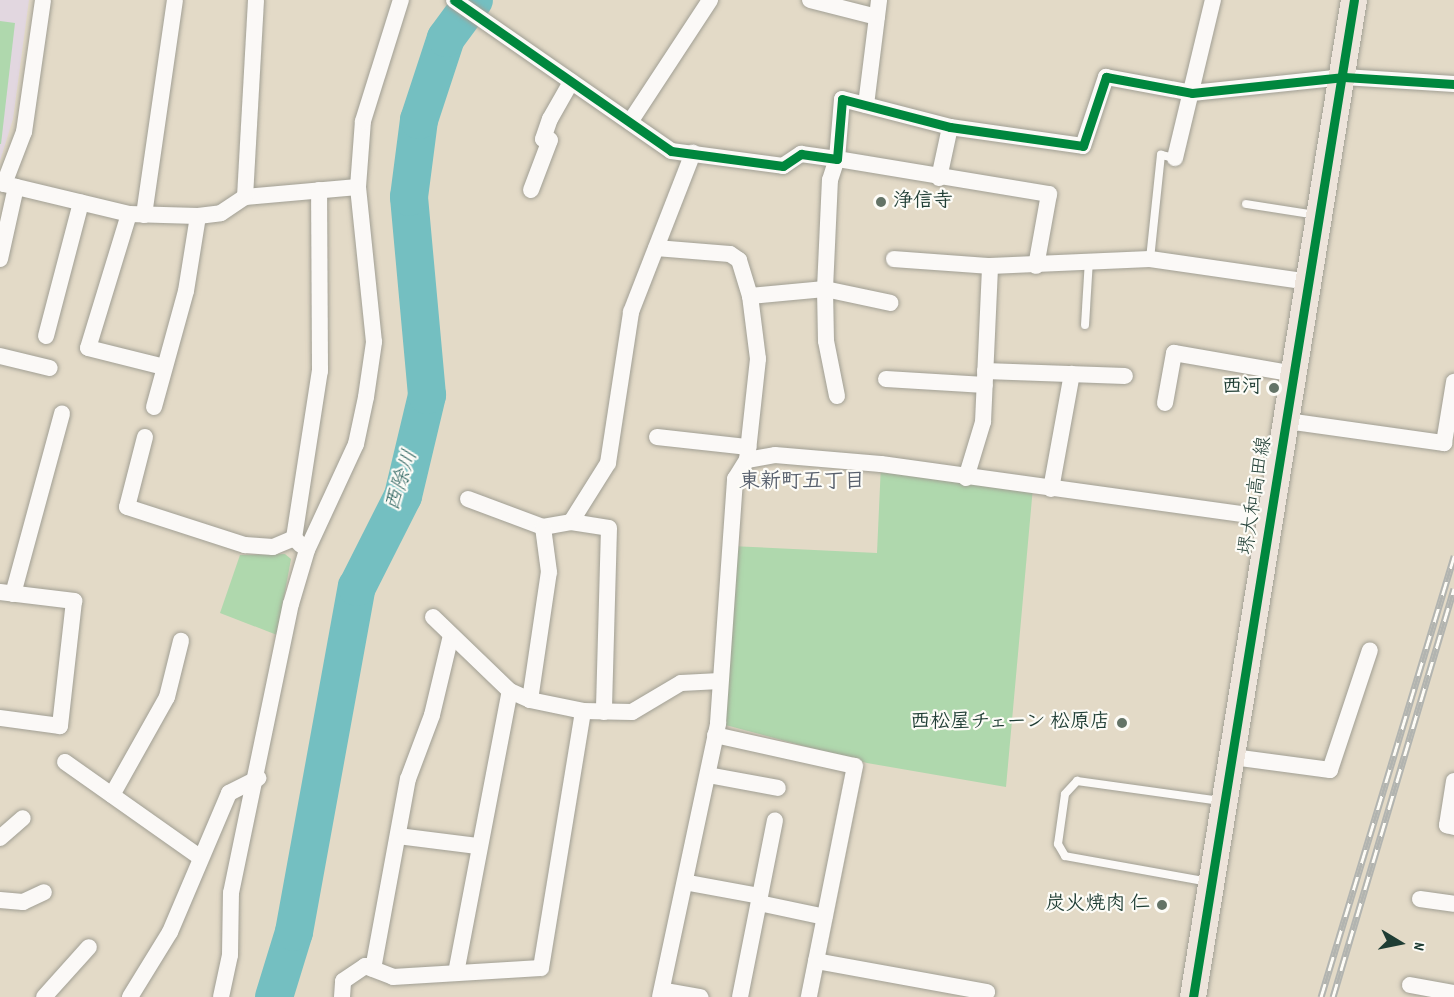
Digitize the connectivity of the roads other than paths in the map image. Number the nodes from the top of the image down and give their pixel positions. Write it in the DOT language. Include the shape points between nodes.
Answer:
graph roads {
  1 [pos="43,0"];
  2 [pos="175,0"];
  3 [pos="256,0"];
  4 [pos="401,0"];
  5 [pos="454,0"];
  6 [pos="710,0"];
  7 [pos="810,0"];
  8 [pos="1213,0"];
  9 [pos="1354,0"];
  10 [pos="878,8"];
  11 [pos="1344,77"];
  12 [pos="571,82"];
  13 [pos="1454,84"];
  14 [pos="1192,93"];
  15 [pos="866,105"];
  16 [pos="630,122"];
  17 [pos="950,127"];
  18 [pos="693,153"];
  19 [pos="1175,158"];
  20 [pos="837,159"];
  21 [pos="939,178"];
  22 [pos="7,185"];
  23 [pos="358,186"];
  24 [pos="319,190"];
  25 [pos="531,190"];
  26 [pos="245,197"];
  27 [pos="81,203"];
  28 [pos="1246,204"];
  29 [pos="136,214"];
  30 [pos="1321,215"];
  31 [pos="198,216"];
  32 [pos="656,248"];
  33 [pos="0,259"];
  34 [pos="894,259"];
  35 [pos="1089,259"];
  36 [pos="1150,259"];
  37 [pos="990,266"];
  38 [pos="1036,266"];
  39 [pos="1309,282"];
  40 [pos="825,289"];
  41 [pos="750,296"];
  42 [pos="891,303"];
  43 [pos="1085,325"];
  44 [pos="46,336"];
  45 [pos="0,356"];
  46 [pos="164,367"];
  47 [pos="50,368"];
  48 [pos="1072,374"];
  49 [pos="1294,374"];
  50 [pos="1125,376"];
  51 [pos="985,378"];
  52 [pos="886,379"];
  53 [pos="1454,382"];
  54 [pos="837,396"];
  55 [pos="1165,402"];
  56 [pos="154,407"];
  57 [pos="62,414"];
  58 [pos="1287,421"];
  59 [pos="146,437"];
  60 [pos="657,437"];
  61 [pos="748,453"];
  62 [pos="966,478"];
  63 [pos="1051,489"];
  64 [pos="468,499"];
  65 [pos="1271,518"];
  66 [pos="571,522"];
  67 [pos="543,527"];
  68 [pos="294,538"];
  69 [pos="307,550"];
  70 [pos="7,593"];
  71 [pos="432,617"];
  72 [pos="451,635"];
  73 [pos="182,641"];
  74 [pos="1370,650"];
  75 [pos="720,681"];
  76 [pos="510,691"];
  77 [pos="530,700"];
  78 [pos="584,711"];
  79 [pos="604,712"];
  80 [pos="0,718"];
  81 [pos="715,735"];
  82 [pos="1233,757"];
  83 [pos="65,762"];
  84 [pos="708,776"];
  85 [pos="258,778"];
  86 [pos="1454,781"];
  87 [pos="778,788"];
  88 [pos="112,795"];
  89 [pos="1226,802"];
  90 [pos="23,818"];
  91 [pos="776,820"];
  92 [pos="1454,826"];
  93 [pos="398,836"];
  94 [pos="0,838"];
  95 [pos="477,846"];
  96 [pos="201,858"];
  97 [pos="688,883"];
  98 [pos="1212,883"];
  99 [pos="44,891"];
  100 [pos="1420,899"];
  101 [pos="0,900"];
  102 [pos="759,900"];
  103 [pos="1454,904"];
  104 [pos="825,917"];
  105 [pos="89,947"];
  106 [pos="816,961"];
  107 [pos="373,969"];
  108 [pos="456,973"];
  109 [pos="1410,985"];
  110 [pos="987,992"];
  111 [pos="1454,993"];
  112 [pos="663,994"];
  113 [pos="44,997"];
  114 [pos="130,997"];
  115 [pos="221,997"];
  116 [pos="342,997"];
  117 [pos="700,997"];
  118 [pos="740,997"];
  119 [pos="809,997"];
  120 [pos="1193,997"];
  1 -- 22 [label="street" via="24,132"];
  2 -- 29 [label="street"];
  3 -- 26 [label="street"];
  4 -- 23 [label="street" via="363,121"];
  5 -- 12 [label="street"];
  6 -- 16 [label="street"];
  7 -- 10 [label="street"];
  8 -- 14 [label="street"];
  9 -- 11 [label="main road, 堺大和高田線"];
  10 -- 15 [label="street"];
  11 -- 13 [label="street"];
  11 -- 14 [label="street"];
  11 -- 30 [label="main road, 堺大和高田線"];
  12 -- 16 [label="street"];
  12 -- 25 [label="street" via="550,119 543,139 550,140"];
  14 -- 17 [label="street" via="1106,77 1083,146"];
  14 -- 19 [label="street"];
  15 -- 17 [label="street"];
  15 -- 20 [label="street" via="842,99"];
  16 -- 18 [label="street" via="671,152"];
  17 -- 21 [label="street"];
  18 -- 20 [label="street" via="783,166 801,154"];
  18 -- 32 [label="street"];
  19 -- 36 [label="lane" via="1161,155"];
  20 -- 21 [label="street"];
  20 -- 40 [label="street" via="830,180"];
  21 -- 38 [label="street" via="1049,194"];
  22 -- 27 [label="street"];
  22 -- 33 [label="street"];
  23 -- 24 [label="street"];
  23 -- 69 [label="street" via="374,342 356,444"];
  24 -- 26 [label="street"];
  24 -- 68 [label="street" via="320,371"];
  26 -- 31 [label="street" via="222,213"];
  27 -- 29 [label="street"];
  27 -- 44 [label="street"];
  28 -- 30 [label="lane"];
  29 -- 31 [label="street"];
  29 -- 46 [label="street" via="88,348"];
  30 -- 39 [label="main road, 堺大和高田線"];
  31 -- 46 [label="street" via="186,291"];
  32 -- 41 [label="street" via="730,254 742,267"];
  32 -- 66 [label="street" via="631,312 608,463"];
  34 -- 37 [label="street"];
  35 -- 36 [label="street"];
  35 -- 38 [label="street"];
  35 -- 43 [label="lane"];
  36 -- 39 [label="street"];
  37 -- 38 [label="street"];
  37 -- 51 [label="street"];
  39 -- 49 [label="main road, 堺大和高田線"];
  40 -- 41 [label="street"];
  40 -- 42 [label="street"];
  40 -- 54 [label="street" via="826,341"];
  41 -- 61 [label="street" via="758,359"];
  45 -- 47 [label="street"];
  46 -- 56 [label="street"];
  48 -- 50 [label="street"];
  48 -- 51 [label="street"];
  48 -- 63 [label="street"];
  49 -- 55 [label="street" via="1174,353"];
  49 -- 58 [label="main road, 堺大和高田線"];
  51 -- 52 [label="street"];
  51 -- 62 [label="street" via="983,422"];
  53 -- 58 [label="street" via="1444,443"];
  57 -- 70 [label="street"];
  58 -- 65 [label="main road, 堺大和高田線"];
  59 -- 68 [label="street" via="127,507 244,545 273,547"];
  60 -- 61 [label="street"];
  61 -- 62 [label="street" via="881,464"];
  61 -- 75 [label="street" via="735,479"];
  62 -- 63 [label="street"];
  63 -- 65 [label="street"];
  64 -- 67 [label="street"];
  65 -- 82 [label="main road, 堺大和高田線"];
  66 -- 67 [label="street"];
  66 -- 79 [label="street" via="609,528"];
  67 -- 77 [label="street" via="549,573"];
  68 -- 69 [label="street"];
  69 -- 85 [label="street" via="291,604"];
  70 -- 80 [label="street" via="74,602 60,726"];
  71 -- 72 [label="street"];
  72 -- 76 [label="street"];
  72 -- 93 [label="street" via="432,715 408,779"];
  73 -- 88 [label="street" via="167,697"];
  74 -- 82 [label="street" via="1330,770"];
  75 -- 79 [label="street" via="681,683 632,712"];
  75 -- 81 [label="street"];
  76 -- 77 [label="street"];
  76 -- 95 [label="street"];
  77 -- 78 [label="street"];
  78 -- 79 [label="street"];
  78 -- 108 [label="street" via="541,968"];
  81 -- 84 [label="street"];
  81 -- 104 [label="street" via="855,766"];
  82 -- 89 [label="main road, 堺大和高田線"];
  83 -- 88 [label="street"];
  84 -- 87 [label="street"];
  84 -- 97 [label="street"];
  85 -- 96 [label="street" via="229,793"];
  85 -- 115 [label="street" via="231,892 230,955"];
  86 -- 92 [label="street" via="1447,825"];
  88 -- 96 [label="street"];
  89 -- 98 [label="main road, 堺大和高田線"];
  89 -- 98 [label="lane" via="1077,781 1065,794 1058,844 1065,856"];
  90 -- 94 [label="street"];
  91 -- 102 [label="street"];
  93 -- 95 [label="street"];
  93 -- 107 [label="street"];
  95 -- 108 [label="street"];
  96 -- 114 [label="street" via="170,932"];
  97 -- 102 [label="street"];
  97 -- 112 [label="street"];
  98 -- 120 [label="main road, 堺大和高田線"];
  99 -- 101 [label="street" via="23,902"];
  100 -- 103 [label="street"];
  102 -- 104 [label="street"];
  102 -- 118 [label="street"];
  104 -- 106 [label="street"];
  105 -- 113 [label="street"];
  106 -- 110 [label="street"];
  106 -- 119 [label="street"];
  107 -- 108 [label="street" via="393,978"];
  107 -- 116 [label="street" via="365,966 343,981"];
  109 -- 111 [label="street"];
  112 -- 117 [label="street"];
}
